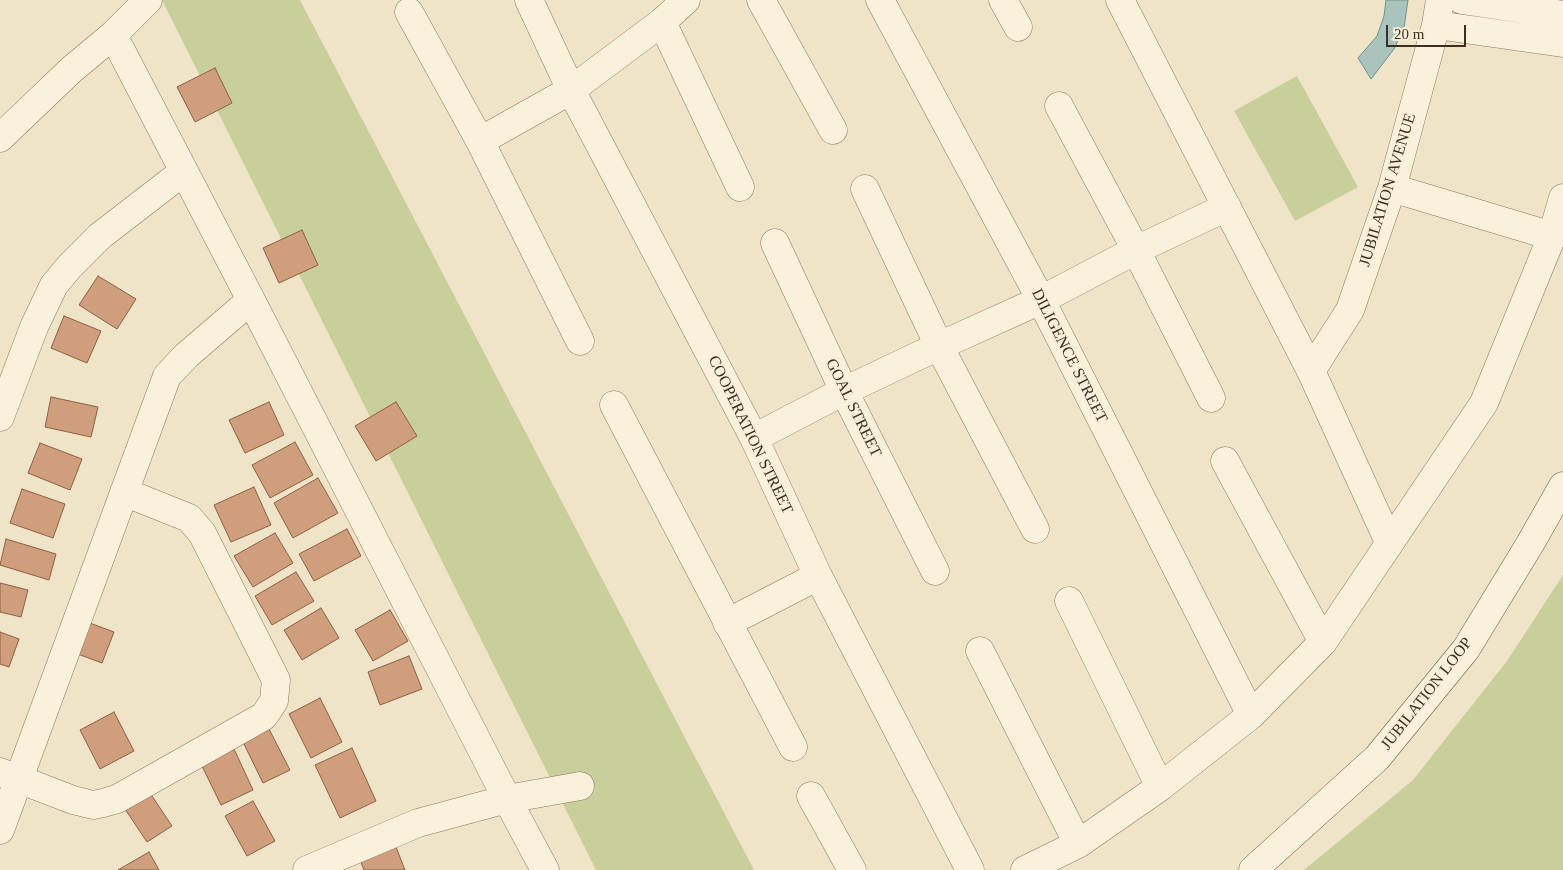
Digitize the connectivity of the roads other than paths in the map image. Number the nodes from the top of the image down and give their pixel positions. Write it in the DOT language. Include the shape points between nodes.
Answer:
graph roads {
  1 [pos="148,0"];
  2 [pos="529,0"];
  3 [pos="686,0"];
  4 [pos="761,0"];
  5 [pos="880,0"];
  6 [pos="1003,0"];
  7 [pos="1120,0"];
  8 [pos="1462,0"];
  9 [pos="409,12"];
  10 [pos="1438,13"];
  11 [pos="1563,14"];
  12 [pos="662,22"];
  13 [pos="1018,27"];
  14 [pos="113,35"];
  15 [pos="1563,43"];
  16 [pos="571,90"];
  17 [pos="1059,106"];
  18 [pos="834,130"];
  19 [pos="0,138"];
  20 [pos="480,141"];
  21 [pos="183,172"];
  22 [pos="740,187"];
  23 [pos="865,188"];
  24 [pos="1392,188"];
  25 [pos="1563,198"];
  26 [pos="1227,207"];
  27 [pos="1552,236"];
  28 [pos="775,243"];
  29 [pos="1136,250"];
  30 [pos="252,300"];
  31 [pos="1041,300"];
  32 [pos="580,341"];
  33 [pos="939,346"];
  34 [pos="1311,371"];
  35 [pos="844,391"];
  36 [pos="1211,398"];
  37 [pos="614,405"];
  38 [pos="0,417"];
  39 [pos="754,438"];
  40 [pos="1225,461"];
  41 [pos="1563,486"];
  42 [pos="124,492"];
  43 [pos="1035,529"];
  44 [pos="1389,542"];
  45 [pos="935,571"];
  46 [pos="818,576"];
  47 [pos="1069,601"];
  48 [pos="727,623"];
  49 [pos="1323,642"];
  50 [pos="980,652"];
  51 [pos="1251,715"];
  52 [pos="793,747"];
  53 [pos="9,776"];
  54 [pos="580,786"];
  55 [pos="1160,787"];
  56 [pos="811,796"];
  57 [pos="507,799"];
  58 [pos="0,830"];
  59 [pos="1078,844"];
  60 [pos="307,870"];
  61 [pos="545,870"];
  62 [pos="852,870"];
  63 [pos="970,870"];
  64 [pos="1025,870"];
  65 [pos="1253,870"];
  1 -- 14 [label="street"];
  2 -- 16 [label="street, COOPERATION STREET"];
  3 -- 12 [label="street"];
  4 -- 18 [label="street"];
  5 -- 31 [label="street, DILIGENCE STREET"];
  6 -- 13 [label="street"];
  7 -- 26 [label="street"];
  8 -- 11 [label="street"];
  9 -- 20 [label="street"];
  10 -- 15 [label="street"];
  10 -- 24 [label="street, JUBILATION AVENUE"];
  12 -- 16 [label="street"];
  12 -- 22 [label="street"];
  14 -- 19 [label="street"];
  14 -- 21 [label="street"];
  16 -- 20 [label="street"];
  16 -- 39 [label="street, COOPERATION STREET"];
  17 -- 29 [label="street"];
  20 -- 32 [label="street"];
  21 -- 30 [label="street"];
  21 -- 38 [label="street" via="100,236 54,285 34,327"];
  23 -- 33 [label="street"];
  24 -- 27 [label="street"];
  24 -- 34 [label="street, JUBILATION AVENUE" via="1350,310"];
  25 -- 27 [label="street"];
  26 -- 29 [label="street"];
  26 -- 34 [label="street"];
  27 -- 44 [label="street" via="1484,403"];
  28 -- 35 [label="street, GOAL STREET"];
  29 -- 31 [label="street"];
  29 -- 36 [label="street"];
  30 -- 42 [label="street" via="167,376"];
  30 -- 57 [label="street"];
  31 -- 33 [label="street"];
  31 -- 51 [label="street, DILIGENCE STREET"];
  33 -- 35 [label="street"];
  33 -- 43 [label="street"];
  34 -- 44 [label="street"];
  35 -- 39 [label="street"];
  35 -- 45 [label="street, GOAL STREET"];
  37 -- 48 [label="street"];
  39 -- 46 [label="street, COOPERATION STREET"];
  40 -- 49 [label="street"];
  41 -- 65 [label="street, JUBILATION LOOP" via="1466,649 1377,758"];
  42 -- 53 [label="street"];
  42 -- 53 [label="street" via="189,518 202,533 276,680 274,701 264,716 103,804 74,800"];
  44 -- 49 [label="street"];
  46 -- 48 [label="street"];
  46 -- 63 [label="street, COOPERATION STREET"];
  47 -- 55 [label="street"];
  48 -- 52 [label="street"];
  49 -- 51 [label="street"];
  50 -- 59 [label="street"];
  51 -- 55 [label="street"];
  53 -- 58 [label="street"];
  54 -- 57 [label="street"];
  55 -- 59 [label="street"];
  56 -- 62 [label="street"];
  57 -- 60 [label="street" via="418,823"];
  57 -- 61 [label="street"];
  59 -- 64 [label="street"];
}
